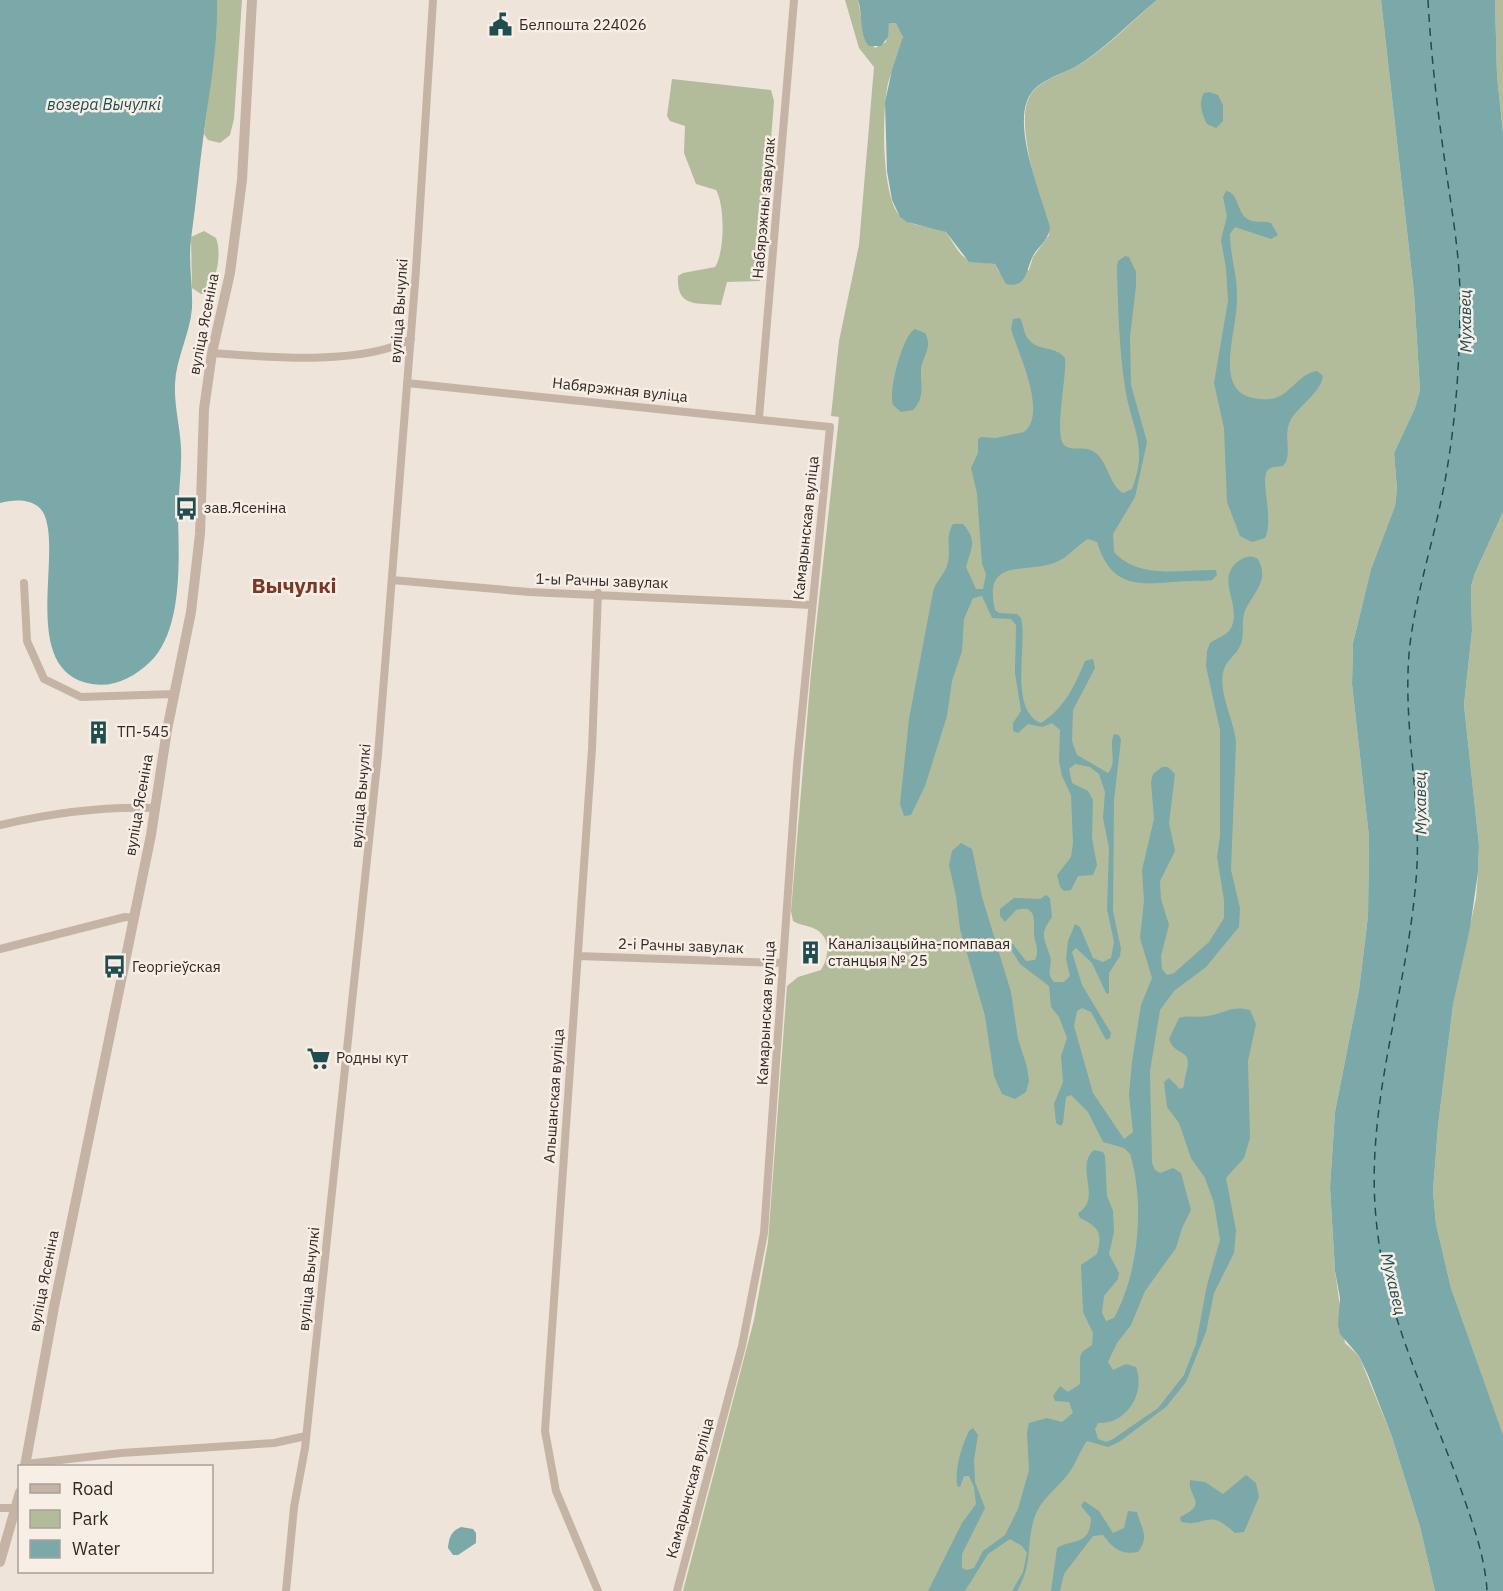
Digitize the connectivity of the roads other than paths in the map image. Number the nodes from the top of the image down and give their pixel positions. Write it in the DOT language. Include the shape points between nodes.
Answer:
graph roads {
  1 [pos="252,0"];
  2 [pos="433,0"];
  3 [pos="794,0"];
  4 [pos="411,339"];
  5 [pos="212,352"];
  6 [pos="407,383"];
  7 [pos="759,418"];
  8 [pos="830,427"];
  9 [pos="392,580"];
  10 [pos="24,583"];
  11 [pos="598,593"];
  12 [pos="812,605"];
  13 [pos="174,694"];
  14 [pos="156,808"];
  15 [pos="0,825"];
  16 [pos="134,918"];
  17 [pos="0,949"];
  18 [pos="578,956"];
  19 [pos="782,963"];
  20 [pos="306,1436"];
  21 [pos="26,1465"];
  22 [pos="18,1500"];
  23 [pos="0,1508"];
  24 [pos="16,1508"];
  25 [pos="0,1562"];
  26 [pos="286,1591"];
  27 [pos="598,1591"];
  28 [pos="677,1591"];
  1 -- 5 [label="street, вуліца Ясеніна" via="242,180 230,273"];
  2 -- 4 [label="street, вуліца Вычулкі"];
  3 -- 7 [label="street, Набярэжны завулак"];
  4 -- 5 [label="street" via="358,354 272,357"];
  4 -- 6 [label="street, вуліца Вычулкі"];
  5 -- 13 [label="street, вуліца Ясеніна" via="203,420 200,534 191,612"];
  6 -- 7 [label="street, Набярэжная вуліца"];
  6 -- 9 [label="street, вуліца Вычулкі"];
  7 -- 8 [label="street, Набярэжная вуліца"];
  8 -- 12 [label="street, Камарынская вуліца"];
  9 -- 11 [label="street, 1-ы Рачны завулак" via="529,592"];
  9 -- 20 [label="street, вуліца Вычулкі" via="368,871"];
  10 -- 13 [label="street" via="27,641 44,679 81,697"];
  11 -- 12 [label="street, 1-ы Рачны завулак"];
  11 -- 18 [label="street, Альшанская вуліца"];
  12 -- 19 [label="street, Камарынская вуліца"];
  13 -- 14 [label="street, вуліца Ясеніна"];
  14 -- 15 [label="street" via="103,809"];
  14 -- 16 [label="street, вуліца Ясеніна"];
  16 -- 17 [label="street" via="124,917"];
  16 -- 21 [label="street, вуліца Ясеніна" via="54,1307"];
  18 -- 19 [label="street, 2-і Рачны завулак"];
  18 -- 27 [label="street, Альшанская вуліца" via="545,1431 556,1491"];
  19 -- 28 [label="street, Камарынская вуліца" via="772,1143 758,1272"];
  20 -- 21 [label="street" via="274,1443 121,1453"];
  20 -- 26 [label="street, вуліца Вычулкі"];
  22 -- 24 [label="street"];
  23 -- 24 [label="street"];
  24 -- 25 [label="street"];
}
